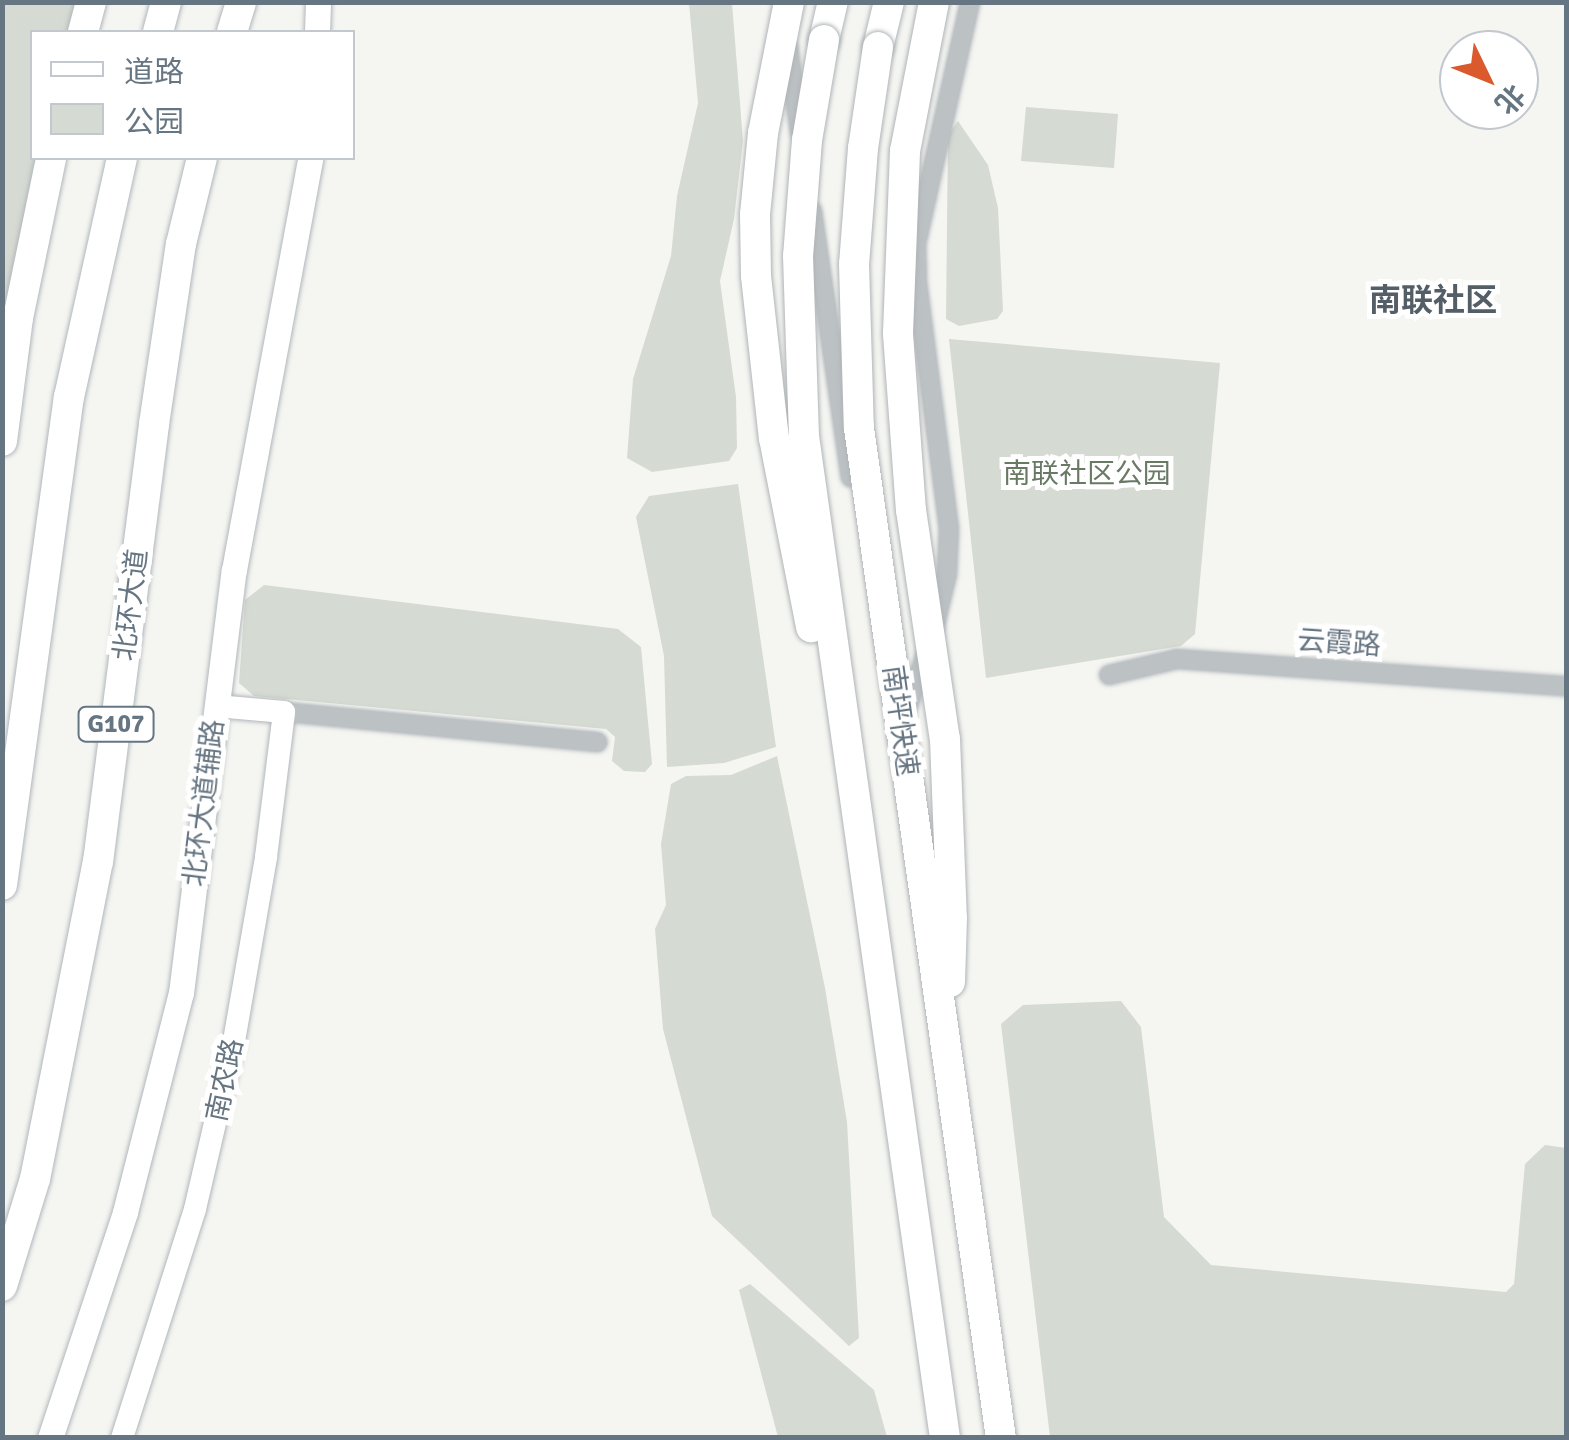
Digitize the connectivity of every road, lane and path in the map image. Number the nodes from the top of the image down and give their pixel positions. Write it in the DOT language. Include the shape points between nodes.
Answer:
graph roads {
  1 [pos="91,2"];
  2 [pos="166,2"];
  3 [pos="240,2"];
  4 [pos="318,2"];
  5 [pos="786,2"];
  6 [pos="834,2"];
  7 [pos="890,2"];
  8 [pos="934,2"];
  9 [pos="970,2"];
  10 [pos="84,30"];
  11 [pos="159,30"];
  12 [pos="233,30"];
  13 [pos="317,30"];
  14 [pos="51,160"];
  15 [pos="122,160"];
  16 [pos="202,160"];
  17 [pos="310,160"];
  18 [pos="2,441"];
  19 [pos="1108,675"];
  20 [pos="1566,686"];
  21 [pos="216,706"];
  22 [pos="284,712"];
  23 [pos="598,742"];
  24 [pos="845,748"];
  25 [pos="891,751"];
  26 [pos="2,885"];
  27 [pos="947,1060"];
  28 [pos="2,1286"];
  29 [pos="50,1438"];
  30 [pos="122,1438"];
  31 [pos="945,1438"];
  32 [pos="993,1438"];
  33 [pos="1001,1438"];
  1 -- 10 [label="highway"];
  2 -- 11 [label="highway"];
  3 -- 12 [label="highway"];
  4 -- 13 [label="main road"];
  5 -- 24 [label="highway, bridge" via="755,214 762,357 796,558"];
  5 -- 25 [label="street"];
  6 -- 24 [label="highway, 南坪快速, bridge" via="807,140 798,347"];
  7 -- 27 [label="highway, 南坪快速, bridge" via="863,148 854,264 858,428"];
  8 -- 27 [label="highway, bridge" via="905,151 898,334 911,510 946,756 952,918"];
  9 -- 25 [label="street" via="916,244 949,529 948,574"];
  14 -- 18 [label="highway" via="18,318"];
  15 -- 26 [label="highway" via="69,398"];
  16 -- 28 [label="highway, 北环大道 / G107" via="181,244 154,424 98,862 34,1179"];
  17 -- 21 [label="main road, 北环大道辅路" via="234,570"];
  19 -- 20 [label="street, 云霞路" via="1177,659"];
  21 -- 22 [label="street"];
  21 -- 29 [label="main road, 北环大道辅路" via="181,993 125,1212"];
  22 -- 23 [label="street"];
  22 -- 30 [label="street, 南农路" via="249,962 212,1138 174,1286"];
  24 -- 31 [label="highway, 南坪快速, bridge"];
  25 -- 32 [label="street"];
  27 -- 33 [label="highway, 南坪快速, bridge"];
}
